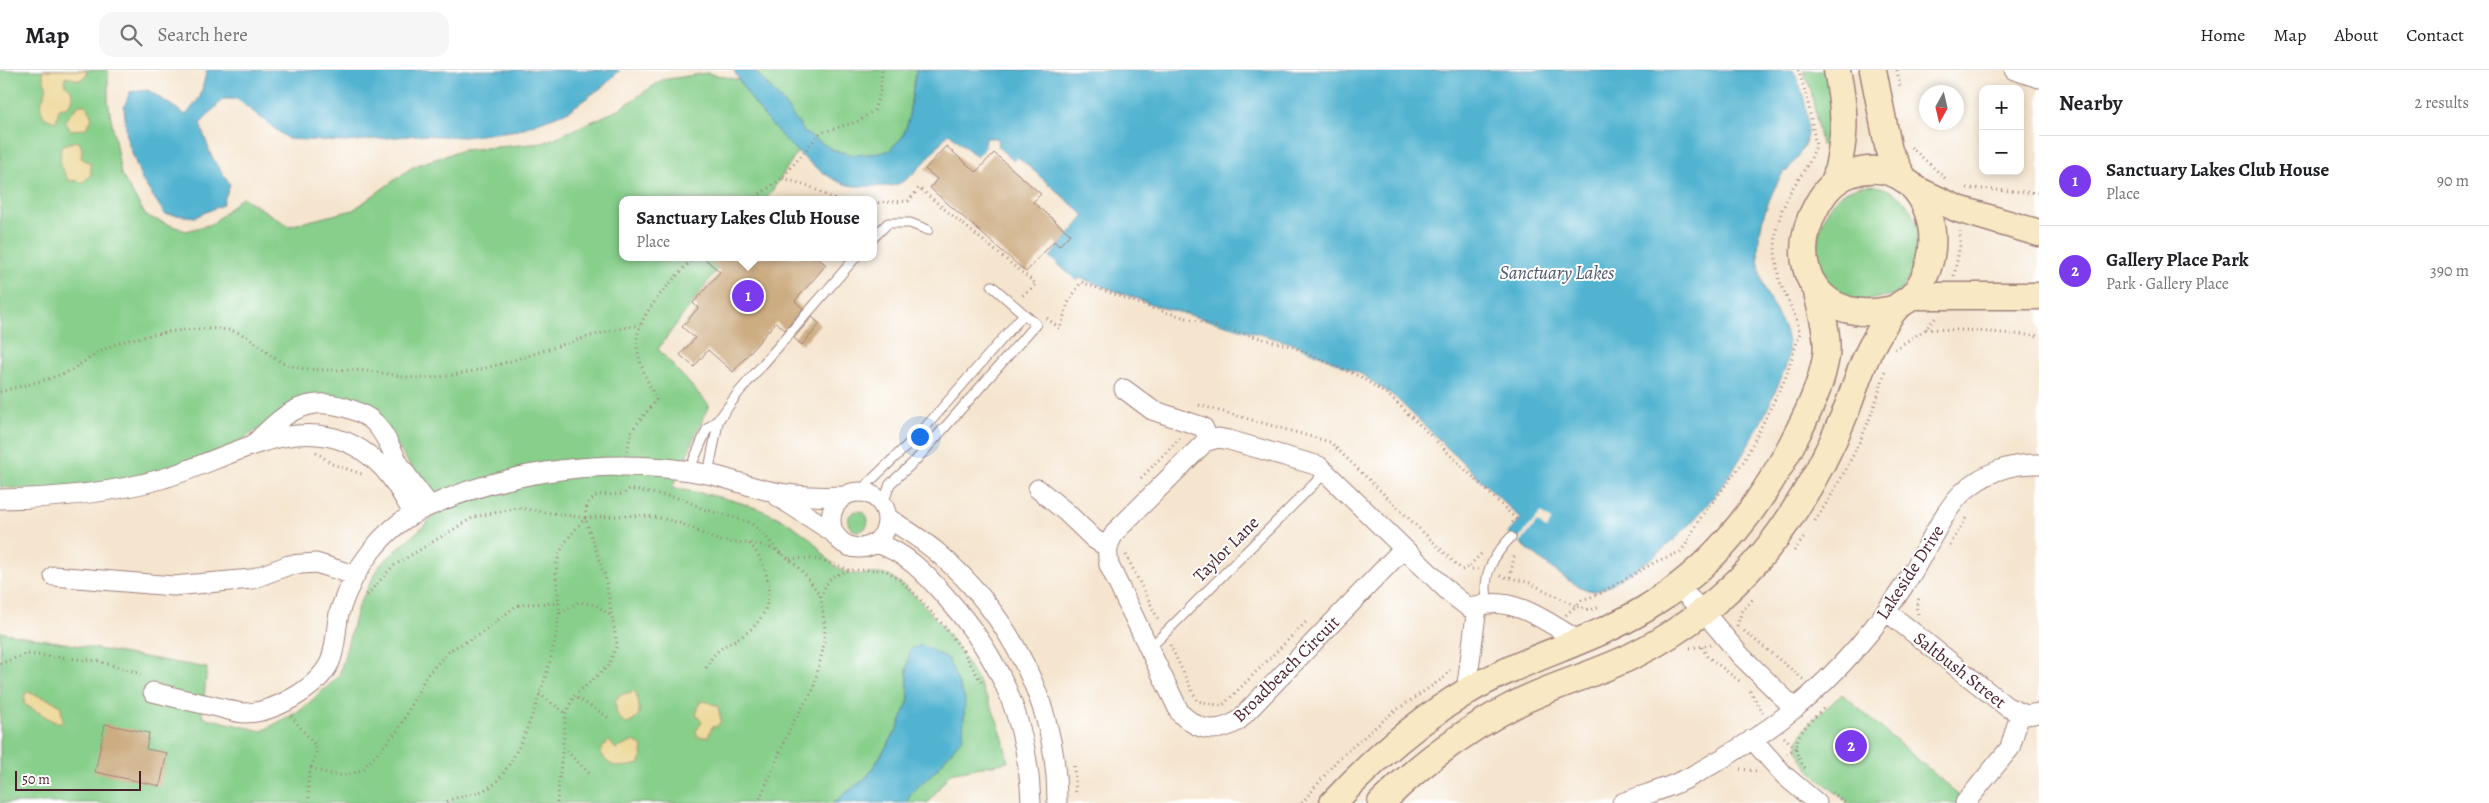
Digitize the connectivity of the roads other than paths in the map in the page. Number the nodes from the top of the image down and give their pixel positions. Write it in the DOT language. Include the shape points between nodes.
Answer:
graph roads {
  1 [pos="1837,70"];
  2 [pos="1873,70"];
  3 [pos="2014,70"];
  4 [pos="2039,78"];
  5 [pos="1835,181"];
  6 [pos="1910,183"];
  7 [pos="928,230"];
  8 [pos="2039,233"];
  9 [pos="877,234"];
  10 [pos="853,261"];
  11 [pos="992,286"];
  12 [pos="1817,292"];
  13 [pos="2039,296"];
  14 [pos="1904,302"];
  15 [pos="1024,314"];
  16 [pos="1124,389"];
  17 [pos="331,403"];
  18 [pos="720,418"];
  19 [pos="331,436"];
  20 [pos="1209,440"];
  21 [pos="254,443"];
  22 [pos="2039,464"];
  23 [pos="689,471"];
  24 [pos="1326,472"];
  25 [pos="708,474"];
  26 [pos="1038,489"];
  27 [pos="769,491"];
  28 [pos="851,494"];
  29 [pos="0,499"];
  30 [pos="421,510"];
  31 [pos="885,511"];
  32 [pos="834,533"];
  33 [pos="1510,537"];
  34 [pos="876,543"];
  35 [pos="1115,548"];
  36 [pos="1403,549"];
  37 [pos="354,575"];
  38 [pos="54,576"];
  39 [pos="1678,587"];
  40 [pos="1483,601"];
  41 [pos="1703,611"];
  42 [pos="1886,612"];
  43 [pos="1612,627"];
  44 [pos="1579,640"];
  45 [pos="1149,649"];
  46 [pos="1626,660"];
  47 [pos="153,692"];
  48 [pos="1466,692"];
  49 [pos="1041,704"];
  50 [pos="1795,709"];
  51 [pos="1016,711"];
  52 [pos="2039,713"];
  53 [pos="2020,714"];
  54 [pos="1487,720"];
  55 [pos="1752,739"];
  56 [pos="1823,796"];
  57 [pos="1031,803"];
  58 [pos="1058,803"];
  59 [pos="1333,803"];
  60 [pos="1381,803"];
  61 [pos="1622,803"];
  62 [pos="1965,803"];
  1 -- 5 [label="street" via="1845,119"];
  2 -- 6 [label="street" via="1889,151"];
  3 -- 4 [label="street"];
  5 -- 6 [label="street" via="1865,170 1884,172"];
  5 -- 12 [label="street" via="1820,198 1806,230 1805,262"];
  6 -- 8 [label="street" via="1959,198"];
  6 -- 14 [label="street" via="1925,202 1933,241 1924,277"];
  7 -- 9 [label="lane" via="910,223 888,223"];
  10 -- 18 [label="lane"];
  11 -- 15 [label="lane"];
  12 -- 14 [label="street" via="1831,303 1860,312 1879,313"];
  12 -- 39 [label="street" via="1827,344 1815,396 1775,474 1742,523 1723,546"];
  13 -- 14 [label="street" via="1948,295"];
  14 -- 41 [label="street" via="1869,352 1842,421 1801,500 1750,569"];
  15 -- 28 [label="lane" via="922,431"];
  15 -- 31 [label="lane" via="1036,324 916,460 890,484"];
  16 -- 20 [label="street" via="1152,410 1203,427"];
  17 -- 19 [label="street"];
  17 -- 21 [label="street" via="299,407 279,419"];
  17 -- 30 [label="street" via="354,410 374,422 413,484"];
  18 -- 23 [label="lane" via="707,429"];
  18 -- 25 [label="lane"];
  19 -- 21 [label="street" via="285,436"];
  19 -- 30 [label="street" via="355,444 387,472"];
  20 -- 24 [label="street" via="1230,440 1298,458"];
  20 -- 35 [label="street" via="1116,531"];
  21 -- 29 [label="street" via="161,479 106,491"];
  22 -- 42 [label="street, Lakeside Drive" via="2006,467 1989,474 1955,500"];
  23 -- 25 [label="street"];
  23 -- 30 [label="street" via="625,465 567,469 494,484"];
  24 -- 36 [label="street"];
  24 -- 45 [label="lane, Taylor Lane"];
  25 -- 27 [label="street"];
  26 -- 35 [label="street" via="1094,539"];
  27 -- 28 [label="street" via="800,496"];
  27 -- 32 [label="street"];
  28 -- 31 [label="street" via="868,493"];
  28 -- 32 [label="street" via="833,509 831,525"];
  30 -- 37 [label="street" via="382,537"];
  31 -- 34 [label="street" via="887,528"];
  31 -- 49 [label="street" via="937,552 997,616 1024,662"];
  32 -- 34 [label="street" via="848,546 858,548"];
  33 -- 40 [label="lane" via="1492,560"];
  34 -- 51 [label="street" via="910,560 980,638"];
  35 -- 45 [label="street, Broadbeach Circuit" via="1109,565"];
  36 -- 40 [label="street" via="1468,606"];
  36 -- 45 [label="street, Broadbeach Circuit" via="1238,720 1226,728 1211,729 1192,724 1180,713"];
  37 -- 38 [label="street" via="316,563 289,565 252,579 173,586"];
  37 -- 47 [label="street" via="340,612 329,663 303,691 281,704 261,712 242,713"];
  39 -- 41 [label="street"];
  39 -- 43 [label="street"];
  40 -- 44 [label="street" via="1528,612"];
  40 -- 48 [label="street"];
  41 -- 46 [label="street" via="1670,636"];
  41 -- 50 [label="street" via="1740,655"];
  42 -- 50 [label="street, Lakeside Drive" via="1852,654"];
  42 -- 53 [label="street, Saltbush Street"];
  43 -- 44 [label="street"];
  43 -- 46 [label="street"];
  44 -- 48 [label="street" via="1512,667"];
  46 -- 54 [label="street" via="1548,689"];
  48 -- 54 [label="street"];
  48 -- 59 [label="street" via="1383,752"];
  49 -- 51 [label="street"];
  49 -- 58 [label="street" via="1052,747"];
  50 -- 55 [label="street, Lakeside Drive"];
  51 -- 57 [label="street" via="1026,747"];
  52 -- 53 [label="street, Saltbush Street"];
  53 -- 62 [label="street" via="2010,748"];
  54 -- 60 [label="street" via="1420,768"];
  55 -- 56 [label="street" via="1773,765"];
  55 -- 61 [label="street, Lakeside Drive" via="1685,779"];
}
